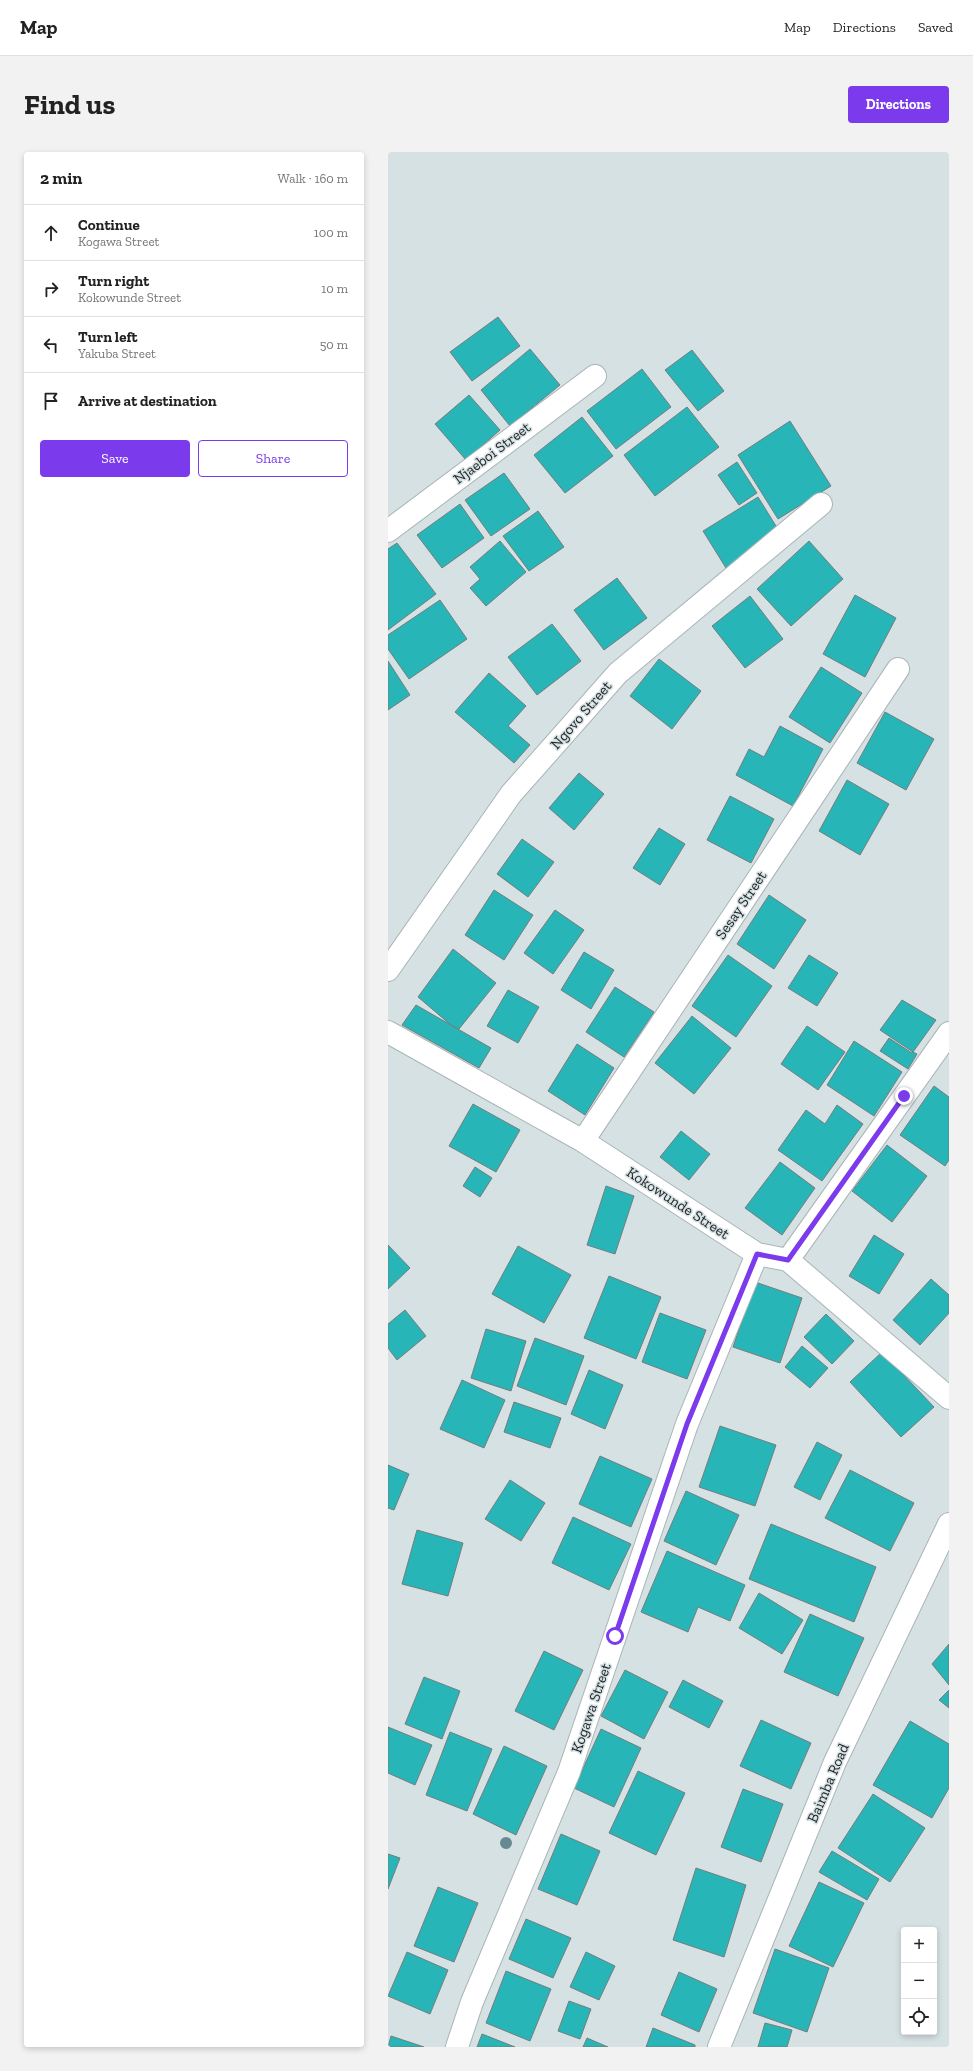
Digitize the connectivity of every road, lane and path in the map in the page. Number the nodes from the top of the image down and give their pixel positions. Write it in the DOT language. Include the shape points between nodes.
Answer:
graph roads {
  1 [pos="595,376"];
  2 [pos="821,504"];
  3 [pos="388,531"];
  4 [pos="898,669"];
  5 [pos="388,970"];
  6 [pos="388,1032"];
  7 [pos="949,1033"];
  8 [pos="583,1141"];
  9 [pos="757,1254"];
  10 [pos="788,1260"];
  11 [pos="949,1398"];
  12 [pos="949,1524"];
  13 [pos="457,2047"];
  14 [pos="719,2047"];
  1 -- 3 [label="street, Njaeboi Street"];
  2 -- 5 [label="street, Ngovo Street" via="618,673 511,794"];
  4 -- 8 [label="street, Sesay Street"];
  6 -- 8 [label="street, Kokowunde Street"];
  7 -- 10 [label="street"];
  8 -- 9 [label="street, Kokowunde Street"];
  9 -- 10 [label="street, Kokowunde Street"];
  9 -- 13 [label="street, Kogawa Street" via="687,1424 569,1772 472,2002"];
  10 -- 11 [label="street, Kokowunde Street"];
  12 -- 14 [label="street, Baimba Road" via="835,1762"];
}
